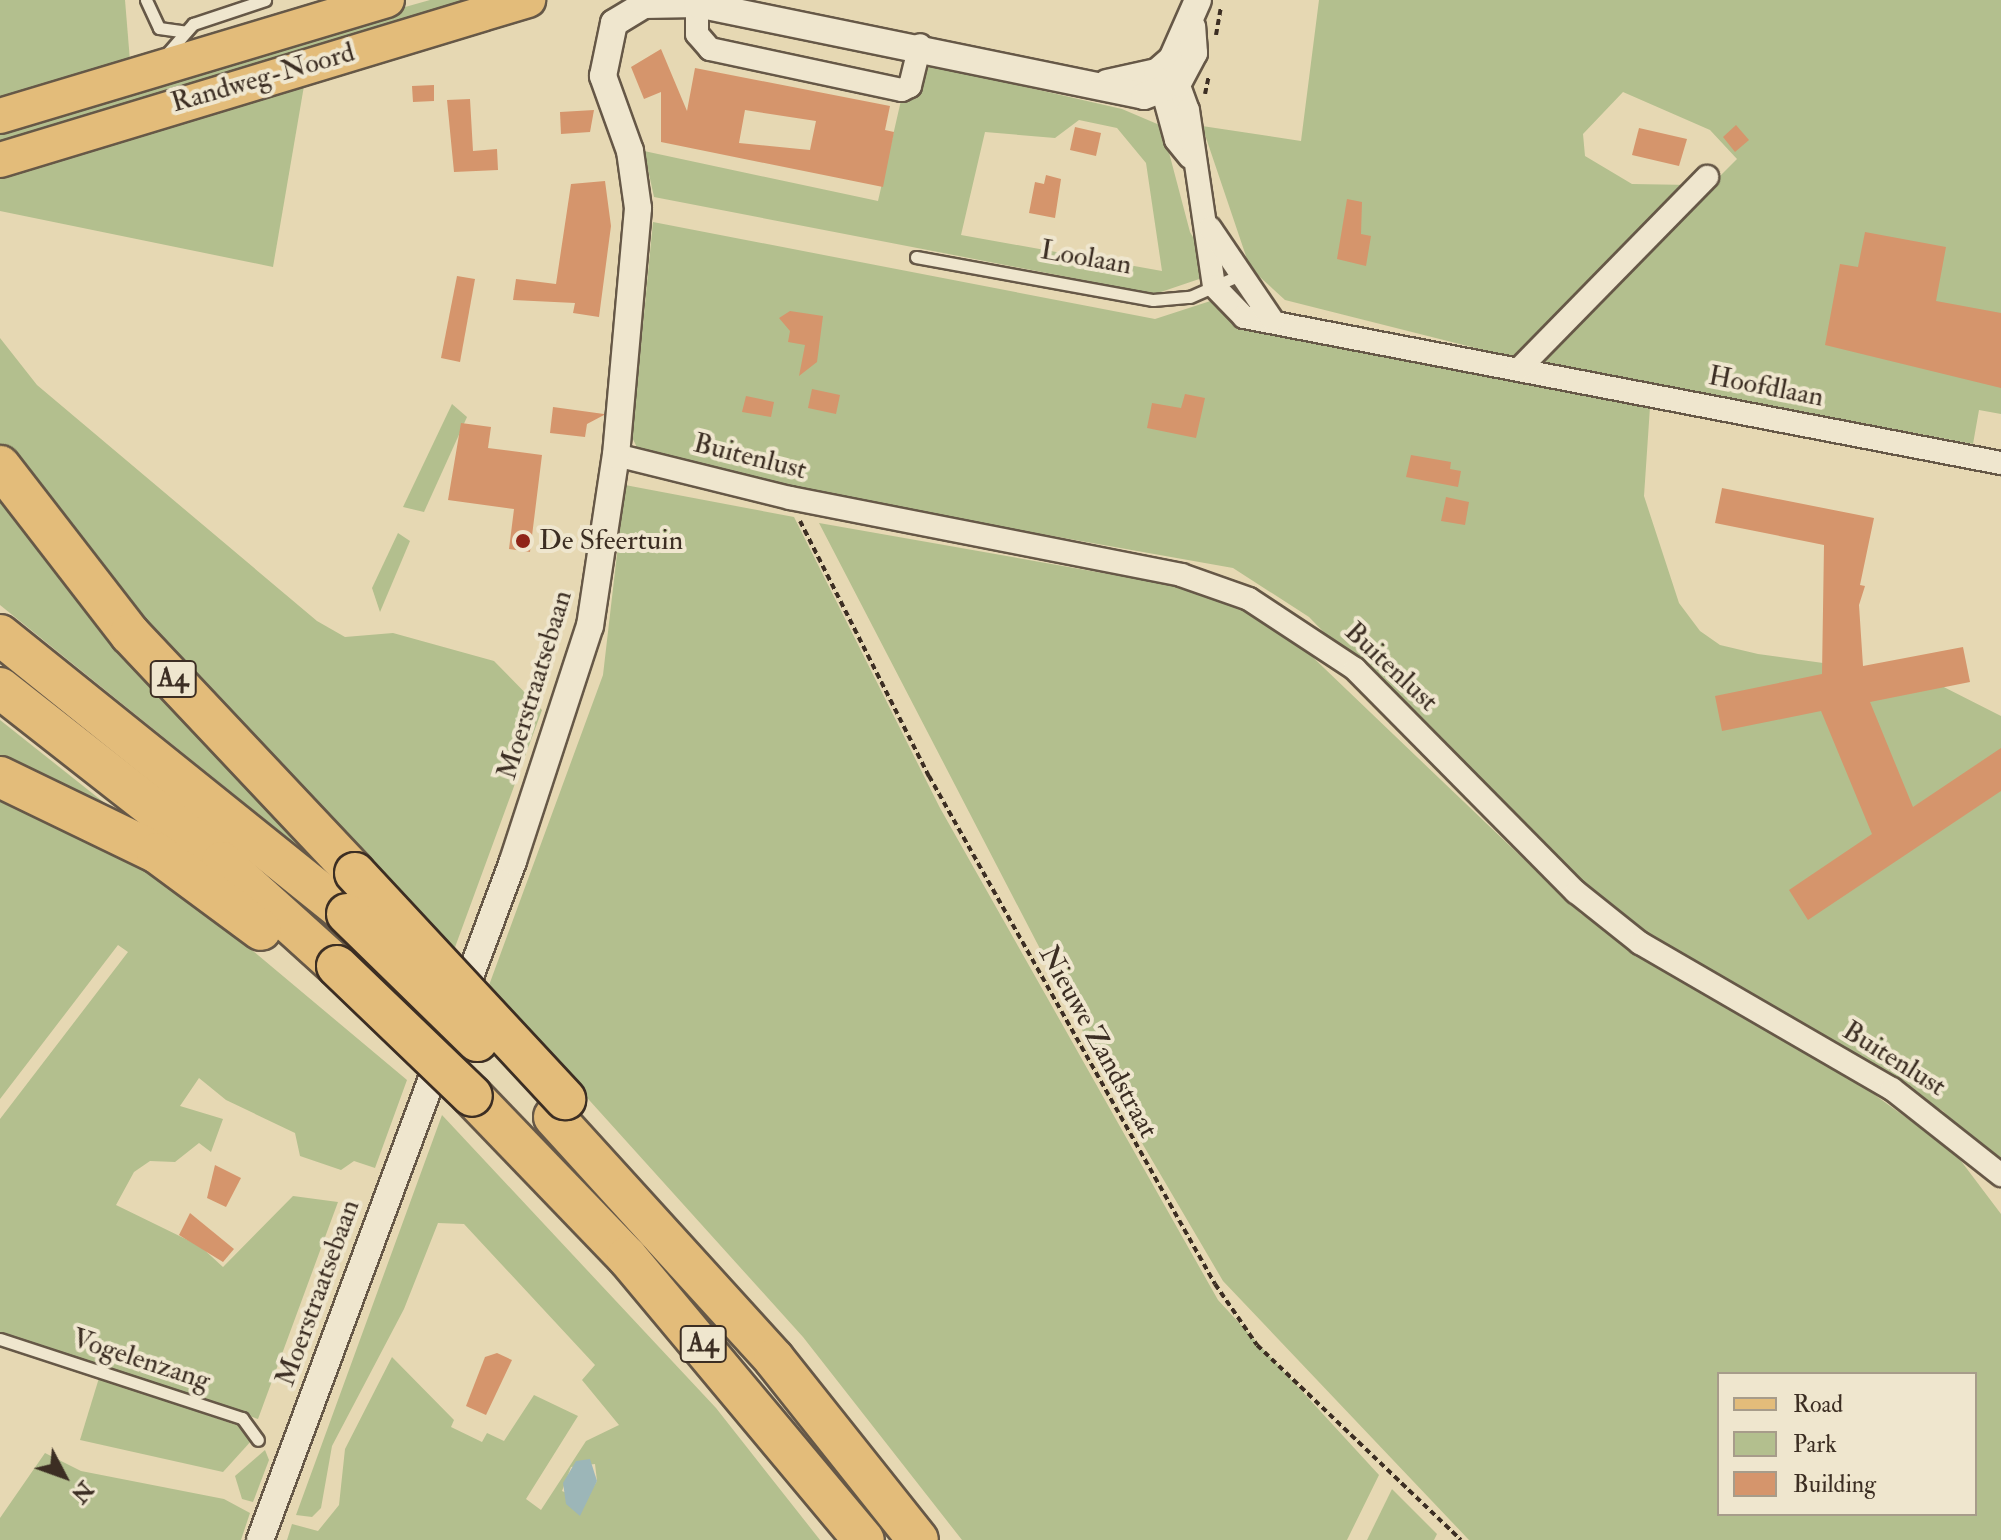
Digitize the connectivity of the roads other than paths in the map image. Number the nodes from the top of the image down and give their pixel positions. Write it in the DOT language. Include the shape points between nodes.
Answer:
graph roads {
  1 [pos="146,0"];
  2 [pos="265,0"];
  3 [pos="387,0"];
  4 [pos="528,0"];
  5 [pos="1198,0"];
  6 [pos="697,4"];
  7 [pos="186,32"];
  8 [pos="920,45"];
  9 [pos="155,67"];
  10 [pos="1165,83"];
  11 [pos="0,116"];
  12 [pos="0,160"];
  13 [pos="1707,177"];
  14 [pos="1210,228"];
  15 [pos="916,257"];
  16 [pos="1242,274"];
  17 [pos="1214,286"];
  18 [pos="1273,321"];
  19 [pos="1519,369"];
  20 [pos="616,455"];
  21 [pos="2001,463"];
  22 [pos="0,466"];
  23 [pos="0,635"];
  24 [pos="0,688"];
  25 [pos="0,777"];
  26 [pos="334,979"];
  27 [pos="559,1108"];
  28 [pos="2001,1175"];
  29 [pos="0,1339"];
  30 [pos="258,1440"];
  31 [pos="260,1540"];
  32 [pos="864,1540"];
  33 [pos="918,1540"];
  1 -- 7 [label="lane" via="159,28"];
  2 -- 7 [label="lane" via="204,18"];
  3 -- 9 [label="main road, Randweg-Noord"];
  4 -- 12 [label="main road, Randweg-Noord"];
  5 -- 10 [label="street" via="1192,27"];
  6 -- 8 [label="street, Moerstraatsebaan"];
  6 -- 8 [label="street" via="697,34 710,49 902,90 910,86"];
  6 -- 20 [label="street, Moerstraatsebaan" via="644,5 606,38 603,76 630,151 638,208"];
  7 -- 9 [label="lane"];
  8 -- 10 [label="street, Moerstraatsebaan" via="1103,84"];
  9 -- 11 [label="main road, Randweg-Noord"];
  10 -- 14 [label="street" via="1192,131 1190,157"];
  13 -- 19 [label="street"];
  14 -- 16 [label="street"];
  14 -- 17 [label="street"];
  15 -- 17 [label="lane, Loolaan" via="1153,300 1190,297"];
  16 -- 17 [label="lane, Loolaan"];
  16 -- 18 [label="street"];
  17 -- 18 [label="street, Hoofdlaan" via="1244,317"];
  18 -- 19 [label="street, Hoofdlaan"];
  19 -- 21 [label="street, Hoofdlaan"];
  20 -- 28 [label="street, Buitenlust" via="790,498 1181,575 1263,607 1355,669 1576,892 1640,943 1892,1089"];
  20 -- 31 [label="street, Moerstraatsebaan" via="604,556 575,679"];
  22 -- 27 [label="highway, A4, bridge" via="130,634 355,873"];
  23 -- 27 [label="highway, A4, bridge" via="347,914"];
  24 -- 26 [label="highway, A4" via="222,862"];
  25 -- 26 [label="highway, A4" via="157,853"];
  26 -- 32 [label="highway, A4, bridge" via="533,1155 746,1393"];
  27 -- 33 [label="highway, A4" via="608,1172 774,1359"];
  29 -- 30 [label="lane, Vogelenzang" via="242,1418"];
}
